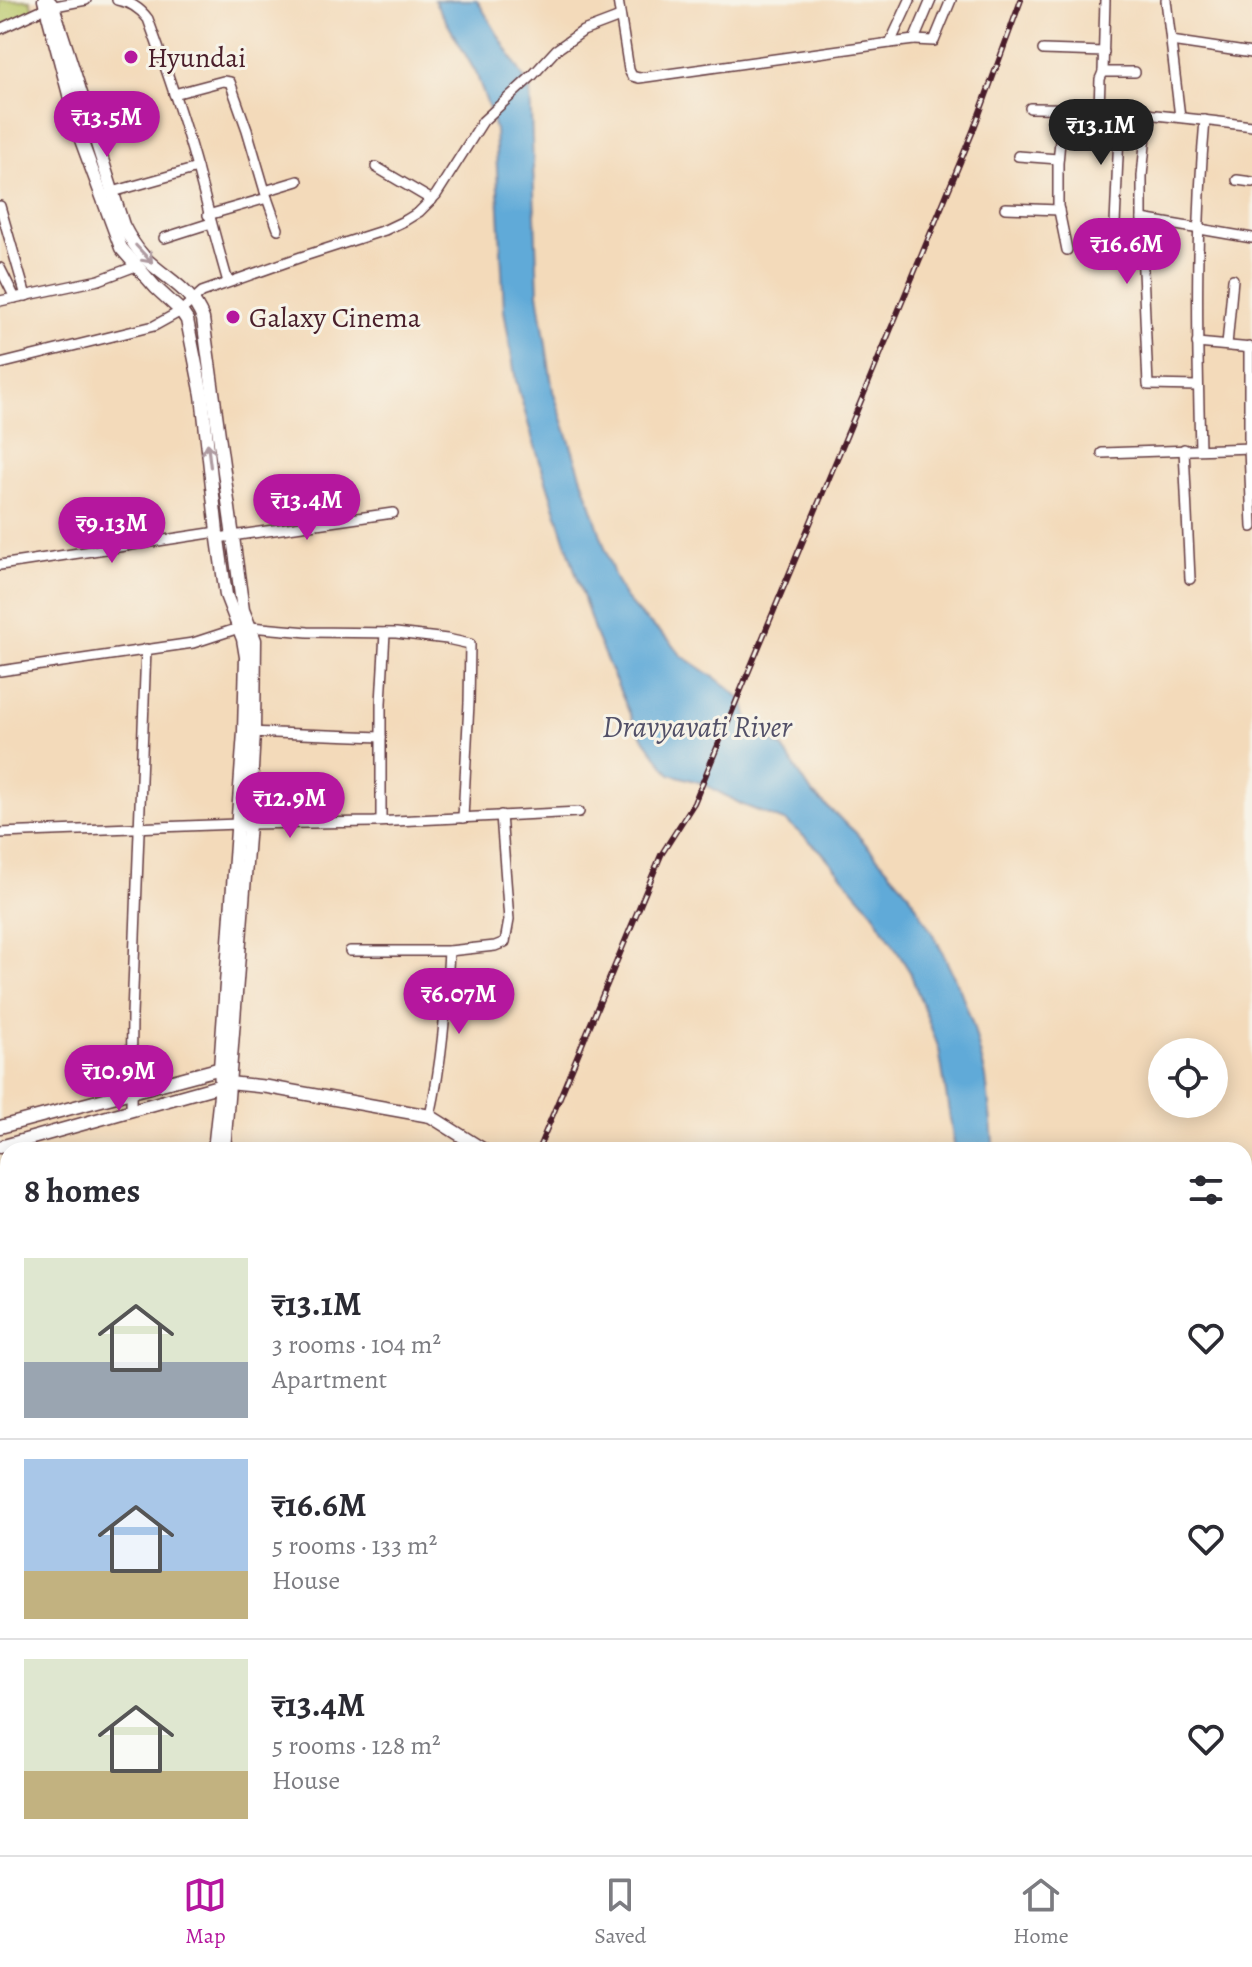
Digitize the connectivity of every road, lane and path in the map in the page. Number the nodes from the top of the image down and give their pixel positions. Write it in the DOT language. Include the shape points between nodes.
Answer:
graph roads {
  1 [pos="86,0"];
  2 [pos="117,0"];
  3 [pos="618,0"];
  4 [pos="910,0"];
  5 [pos="931,0"];
  6 [pos="951,0"];
  7 [pos="1105,0"];
  8 [pos="1166,0"];
  9 [pos="47,4"];
  10 [pos="620,17"];
  11 [pos="0,29"];
  12 [pos="914,40"];
  13 [pos="1171,41"];
  14 [pos="890,43"];
  15 [pos="1043,50"];
  16 [pos="1104,52"];
  17 [pos="1252,53"];
  18 [pos="1103,72"];
  19 [pos="1135,72"];
  20 [pos="174,94"];
  21 [pos="1030,108"];
  22 [pos="1063,108"];
  23 [pos="1099,109"];
  24 [pos="1120,111"];
  25 [pos="1148,113"];
  26 [pos="1180,117"];
  27 [pos="1205,120"];
  28 [pos="1252,126"];
  29 [pos="1018,156"];
  30 [pos="1058,159"];
  31 [pos="376,167"];
  32 [pos="197,168"];
  33 [pos="1237,180"];
  34 [pos="298,181"];
  35 [pos="1252,182"];
  36 [pos="107,193"];
  37 [pos="266,194"];
  38 [pos="432,200"];
  39 [pos="0,206"];
  40 [pos="1005,208"];
  41 [pos="1059,210"];
  42 [pos="209,219"];
  43 [pos="1142,219"];
  44 [pos="1115,224"];
  45 [pos="278,229"];
  46 [pos="1198,229"];
  47 [pos="164,238"];
  48 [pos="1252,238"];
  49 [pos="1067,250"];
  50 [pos="136,266"];
  51 [pos="0,268"];
  52 [pos="1233,279"];
  53 [pos="228,282"];
  54 [pos="26,296"];
  55 [pos="15,298"];
  56 [pos="194,299"];
  57 [pos="0,301"];
  58 [pos="181,311"];
  59 [pos="1197,343"];
  60 [pos="1227,345"];
  61 [pos="1251,348"];
  62 [pos="0,364"];
  63 [pos="1198,386"];
  64 [pos="1250,448"];
  65 [pos="1184,449"];
  66 [pos="1200,449"];
  67 [pos="1102,453"];
  68 [pos="393,513"];
  69 [pos="1252,527"];
  70 [pos="218,535"];
  71 [pos="234,537"];
  72 [pos="0,565"];
  73 [pos="1190,579"];
  74 [pos="244,627"];
  75 [pos="385,633"];
  76 [pos="146,649"];
  77 [pos="0,671"];
  78 [pos="249,732"];
  79 [pos="381,737"];
  80 [pos="579,812"];
  81 [pos="501,815"];
  82 [pos="463,818"];
  83 [pos="381,821"];
  84 [pos="243,824"];
  85 [pos="138,828"];
  86 [pos="0,833"];
  87 [pos="350,951"];
  88 [pos="449,951"];
  89 [pos="225,1068"];
  90 [pos="225,1084"];
  91 [pos="131,1091"];
  92 [pos="131,1110"];
  93 [pos="430,1116"];
  94 [pos="0,1127"];
  95 [pos="18,1142"];
  96 [pos="215,1142"];
  97 [pos="224,1142"];
  98 [pos="471,1142"];
  1 -- 9 [label="street"];
  2 -- 20 [label="street" via="127,1 148,19"];
  3 -- 10 [label="street"];
  4 -- 14 [label="street"];
  5 -- 12 [label="street"];
  6 -- 12 [label="street" via="934,41"];
  7 -- 16 [label="street"];
  8 -- 13 [label="street"];
  9 -- 11 [label="street"];
  9 -- 36 [label="street" via="81,140"];
  10 -- 14 [label="street" via="629,70 639,78"];
  10 -- 38 [label="street" via="583,31 556,50 483,121"];
  12 -- 14 [label="street"];
  13 -- 17 [label="street"];
  13 -- 26 [label="street"];
  15 -- 16 [label="street"];
  16 -- 18 [label="street"];
  18 -- 19 [label="street"];
  18 -- 23 [label="street"];
  20 -- 32 [label="street"];
  20 -- 37 [label="street" via="230,82"];
  21 -- 22 [label="street"];
  22 -- 23 [label="street"];
  22 -- 30 [label="street"];
  23 -- 24 [label="street"];
  24 -- 25 [label="street"];
  24 -- 44 [label="street"];
  25 -- 26 [label="street"];
  25 -- 43 [label="street"];
  26 -- 27 [label="street"];
  27 -- 28 [label="street"];
  27 -- 46 [label="street"];
  29 -- 30 [label="street"];
  30 -- 41 [label="street"];
  31 -- 38 [label="street"];
  32 -- 36 [label="street"];
  32 -- 42 [label="street"];
  33 -- 35 [label="street"];
  34 -- 37 [label="street"];
  36 -- 50 [label="street" via="121,248"];
  36 -- 56 [label="street, one-way" via="130,240"];
  37 -- 42 [label="street"];
  37 -- 45 [label="street"];
  38 -- 53 [label="street" via="385,230"];
  39 -- 54 [label="street"];
  40 -- 41 [label="street"];
  41 -- 49 [label="street"];
  42 -- 47 [label="street"];
  42 -- 53 [label="street"];
  43 -- 46 [label="street"];
  43 -- 63 [label="street" via="1148,385"];
  46 -- 48 [label="street"];
  46 -- 59 [label="street"];
  50 -- 54 [label="street"];
  50 -- 58 [label="street"];
  51 -- 55 [label="street"];
  52 -- 60 [label="street"];
  53 -- 56 [label="street"];
  54 -- 55 [label="street"];
  55 -- 57 [label="street"];
  56 -- 58 [label="street"];
  56 -- 71 [label="street" via="203,319"];
  58 -- 62 [label="street" via="154,326"];
  70 -- 58 [label="street, one-way" via="202,395"];
  59 -- 60 [label="street"];
  59 -- 63 [label="street"];
  60 -- 61 [label="street"];
  61 -- 64 [label="street"];
  63 -- 66 [label="street"];
  64 -- 66 [label="street"];
  64 -- 69 [label="street"];
  65 -- 66 [label="street"];
  65 -- 67 [label="street"];
  65 -- 73 [label="street"];
  68 -- 71 [label="street"];
  70 -- 71 [label="street"];
  70 -- 72 [label="street"];
  70 -- 74 [label="street" via="226,595"];
  71 -- 74 [label="street"];
  74 -- 75 [label="street"];
  74 -- 76 [label="street" via="193,643"];
  74 -- 78 [label="street"];
  75 -- 79 [label="street"];
  75 -- 82 [label="street" via="470,644"];
  76 -- 77 [label="street"];
  76 -- 85 [label="street"];
  78 -- 79 [label="street"];
  78 -- 84 [label="street"];
  79 -- 83 [label="street"];
  80 -- 81 [label="street"];
  81 -- 82 [label="street"];
  81 -- 88 [label="street" via="509,920 505,942"];
  82 -- 83 [label="street"];
  83 -- 84 [label="street"];
  84 -- 85 [label="street"];
  84 -- 89 [label="street"];
  85 -- 86 [label="street"];
  85 -- 91 [label="street"];
  87 -- 88 [label="street"];
  88 -- 93 [label="street" via="439,1078"];
  89 -- 90 [label="street"];
  89 -- 91 [label="street"];
  90 -- 92 [label="street"];
  90 -- 93 [label="street"];
  90 -- 96 [label="street"];
  90 -- 97 [label="street"];
  91 -- 92 [label="street"];
  91 -- 94 [label="street"];
  92 -- 95 [label="street"];
  93 -- 98 [label="street"];
}
